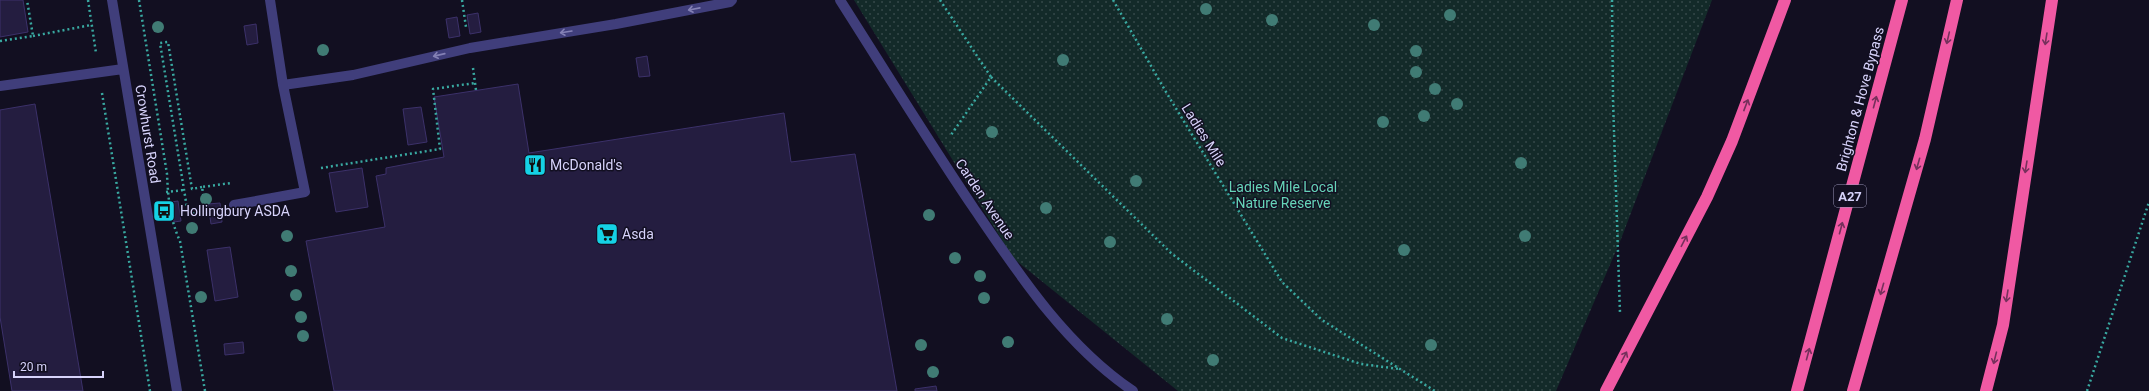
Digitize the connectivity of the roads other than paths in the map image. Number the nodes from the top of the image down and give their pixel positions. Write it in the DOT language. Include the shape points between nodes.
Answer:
graph roads {
  1 [pos="112,0"];
  2 [pos="270,0"];
  3 [pos="732,0"];
  4 [pos="840,0"];
  5 [pos="1785,0"];
  6 [pos="1902,0"];
  7 [pos="1957,0"];
  8 [pos="2052,0"];
  9 [pos="123,69"];
  10 [pos="283,85"];
  11 [pos="0,86"];
  12 [pos="234,205"];
  13 [pos="177,391"];
  14 [pos="1133,391"];
  15 [pos="1606,391"];
  16 [pos="1797,391"];
  17 [pos="1853,391"];
  18 [pos="1986,391"];
  1 -- 9 [label="street, Crowhurst Road"];
  2 -- 10 [label="street"];
  3 -- 10 [label="street, one-way" via="616,24 470,48 353,75"];
  4 -- 14 [label="street, Carden Avenue" via="1022,281 1070,336"];
  15 -- 5 [label="highway, one-way" via="1707,197 1732,141"];
  16 -- 6 [label="highway, Brighton & Hove Bypass / A27, one-way"];
  7 -- 17 [label="highway, one-way" via="1925,139"];
  8 -- 18 [label="highway, one-way" via="2003,325"];
  9 -- 11 [label="street"];
  9 -- 13 [label="street, Crowhurst Road"];
  10 -- 12 [label="street" via="305,192"];
}
